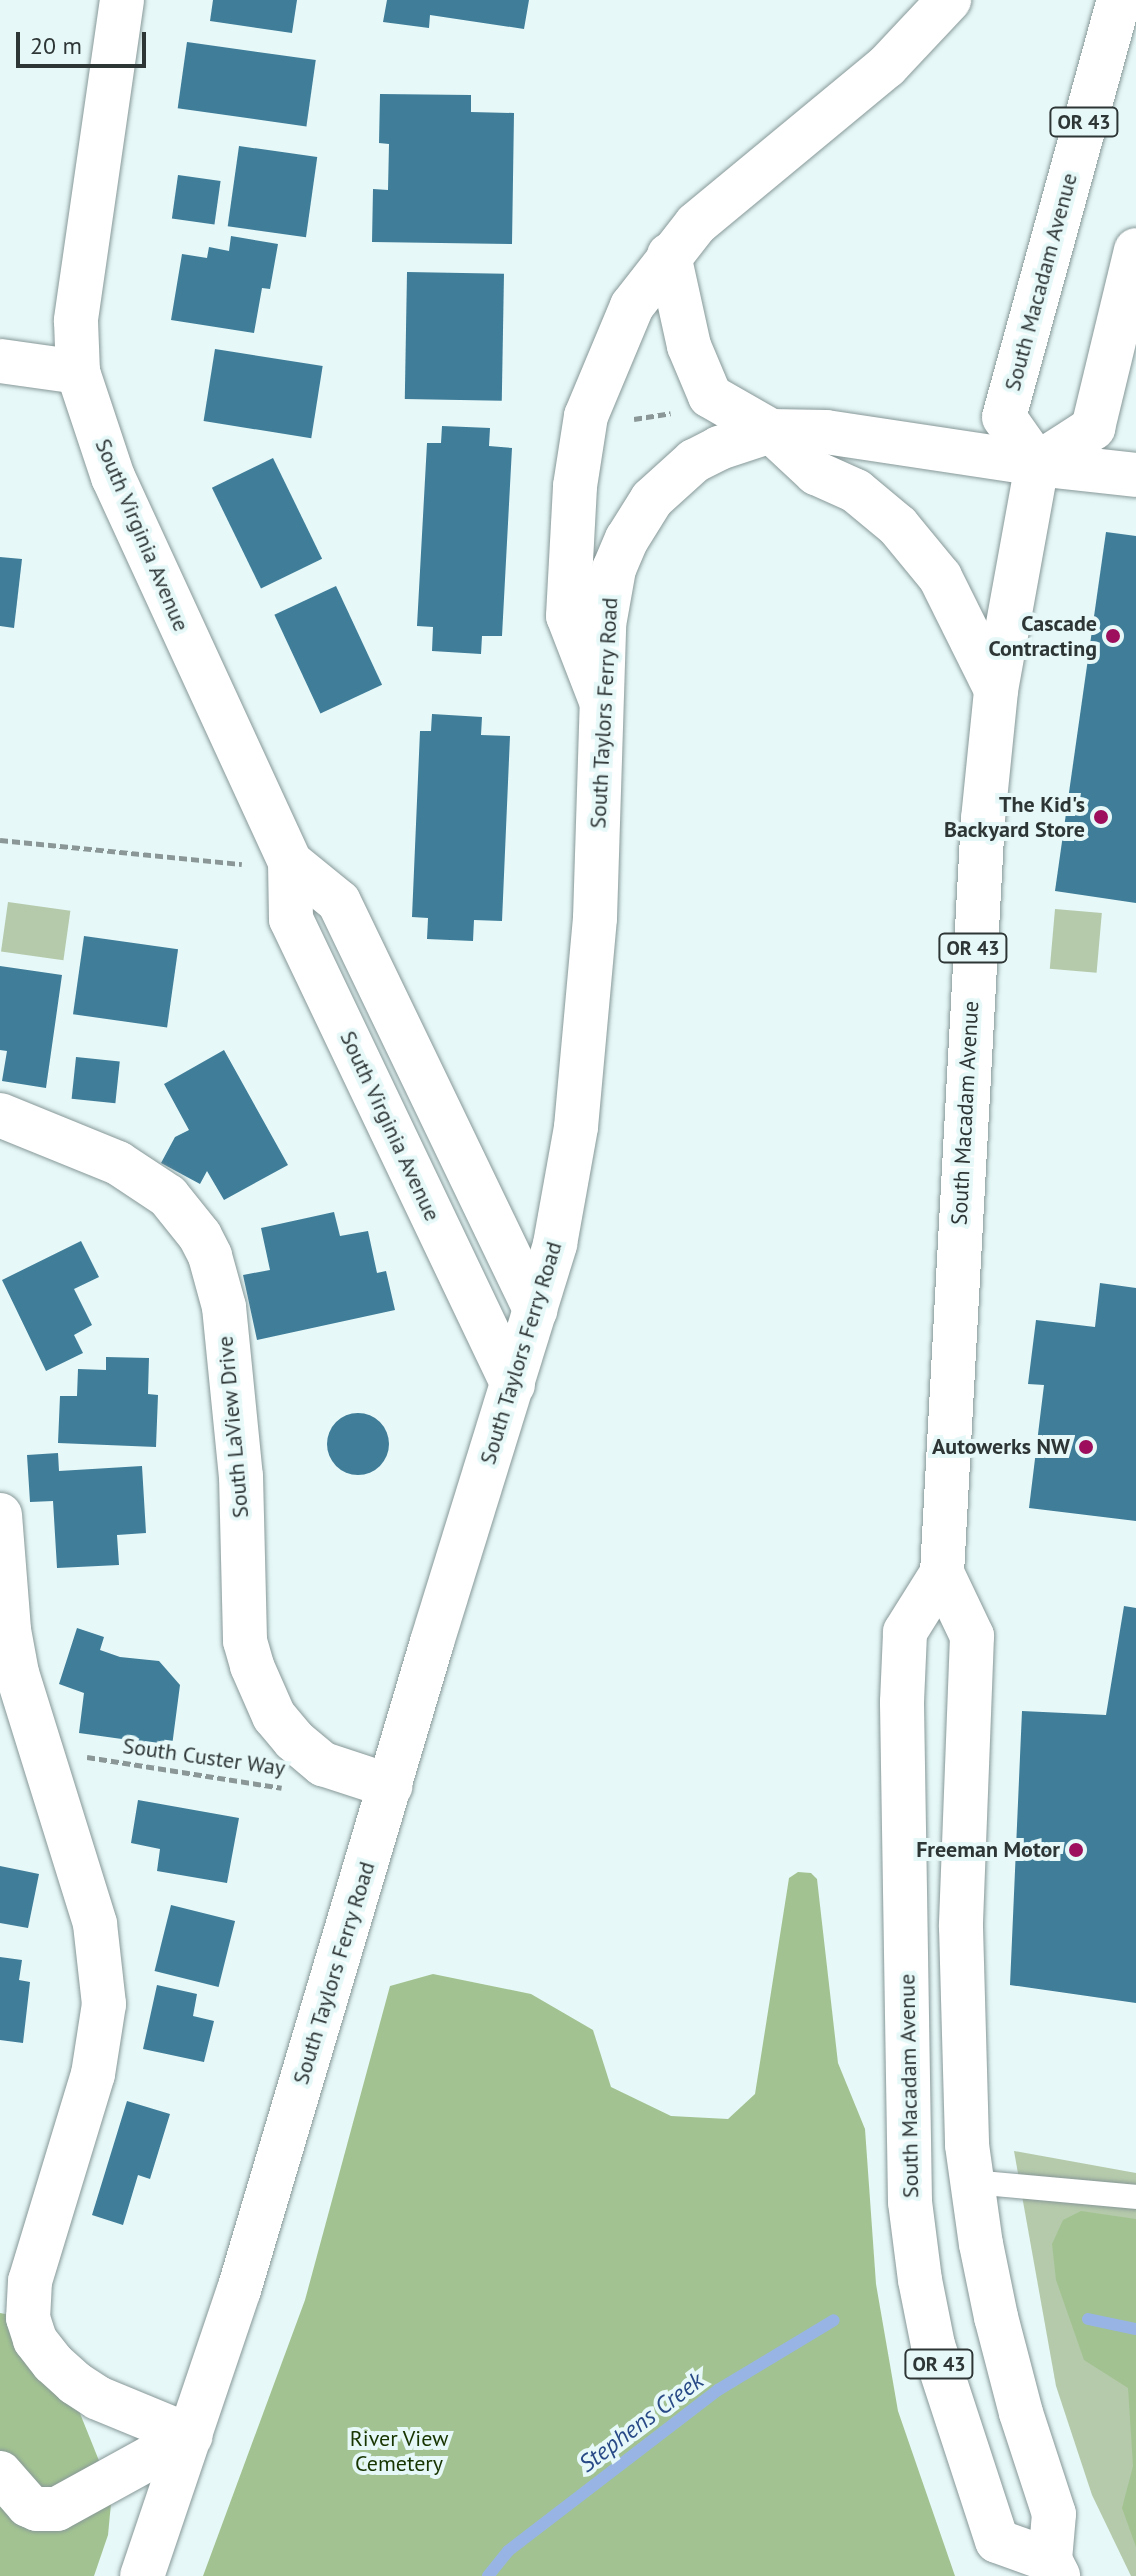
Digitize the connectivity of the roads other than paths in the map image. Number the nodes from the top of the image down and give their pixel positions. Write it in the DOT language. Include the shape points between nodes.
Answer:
graph roads {
  1 [pos="122,0"];
  2 [pos="949,0"];
  3 [pos="1119,0"];
  4 [pos="1136,250"];
  5 [pos="669,255"];
  6 [pos="0,361"];
  7 [pos="78,372"];
  8 [pos="771,431"];
  9 [pos="1037,464"];
  10 [pos="1136,475"];
  11 [pos="996,690"];
  12 [pos="601,701"];
  13 [pos="290,862"];
  14 [pos="0,1115"];
  15 [pos="535,1310"];
  16 [pos="513,1385"];
  17 [pos="0,1515"];
  18 [pos="942,1573"];
  19 [pos="390,1786"];
  20 [pos="908,2126"];
  21 [pos="972,2182"];
  22 [pos="1136,2197"];
  23 [pos="190,2436"];
  24 [pos="0,2473"];
  25 [pos="1054,2568"];
  26 [pos="142,2576"];
  1 -- 7 [label="main road, South Virginia Avenue" via="76,321"];
  2 -- 5 [label="main road" via="887,66 746,180"];
  3 -- 9 [label="main road, South Macadam Avenue / OR 43" via="1004,417"];
  4 -- 9 [label="main road" via="1093,428"];
  5 -- 8 [label="main road" via="689,346 710,396"];
  5 -- 12 [label="main road" via="632,306 610,351 586,416 575,486 568,616"];
  6 -- 7 [label="main road"];
  7 -- 13 [label="main road, South Virginia Avenue" via="113,477"];
  8 -- 9 [label="main road, South Taylors Ferry Road" via="826,432"];
  8 -- 11 [label="main road" via="816,473 876,506 922,552 940,577"];
  8 -- 12 [label="main road, South Taylors Ferry Road" via="694,461 652,499 627,539 608,596"];
  9 -- 10 [label="main road, South Taylors Ferry Road"];
  9 -- 11 [label="main road, South Macadam Avenue / OR 43"];
  11 -- 18 [label="main road, South Macadam Avenue / OR 43" via="973,952"];
  12 -- 15 [label="main road, South Taylors Ferry Road" via="595,918 576,1127 555,1244"];
  13 -- 15 [label="main road, South Virginia Avenue" via="339,902"];
  13 -- 16 [label="main road, South Virginia Avenue" via="291,919"];
  14 -- 19 [label="main road, South LaView Drive" via="118,1163 168,1196 200,1236 224,1307 238,1440 245,1641 261,1692 274,1716 323,1764"];
  15 -- 16 [label="main road, South Taylors Ferry Road"];
  16 -- 19 [label="main road, South Taylors Ferry Road"];
  17 -- 23 [label="main road" via="17,1673 95,1924 104,2004 93,2074 30,2281 28,2318 35,2340 75,2383"];
  18 -- 20 [label="main road, South Macadam Avenue / OR 43" via="905,1632 902,1803"];
  18 -- 21 [label="main road, South Macadam Avenue / OR 43" via="972,1636 961,1927 963,2098"];
  19 -- 23 [label="main road, South Taylors Ferry Road"];
  20 -- 21 [label="main road" via="935,2153 946,2180"];
  20 -- 25 [label="main road, South Macadam Avenue / OR 43" via="920,2280 933,2345 969,2462 997,2541"];
  21 -- 22 [label="lane"];
  21 -- 25 [label="main road, South Macadam Avenue / OR 43" via="996,2317 1054,2514"];
  23 -- 24 [label="main road" via="57,2509 28,2505"];
  23 -- 26 [label="main road, South Taylors Ferry Road"];
}
